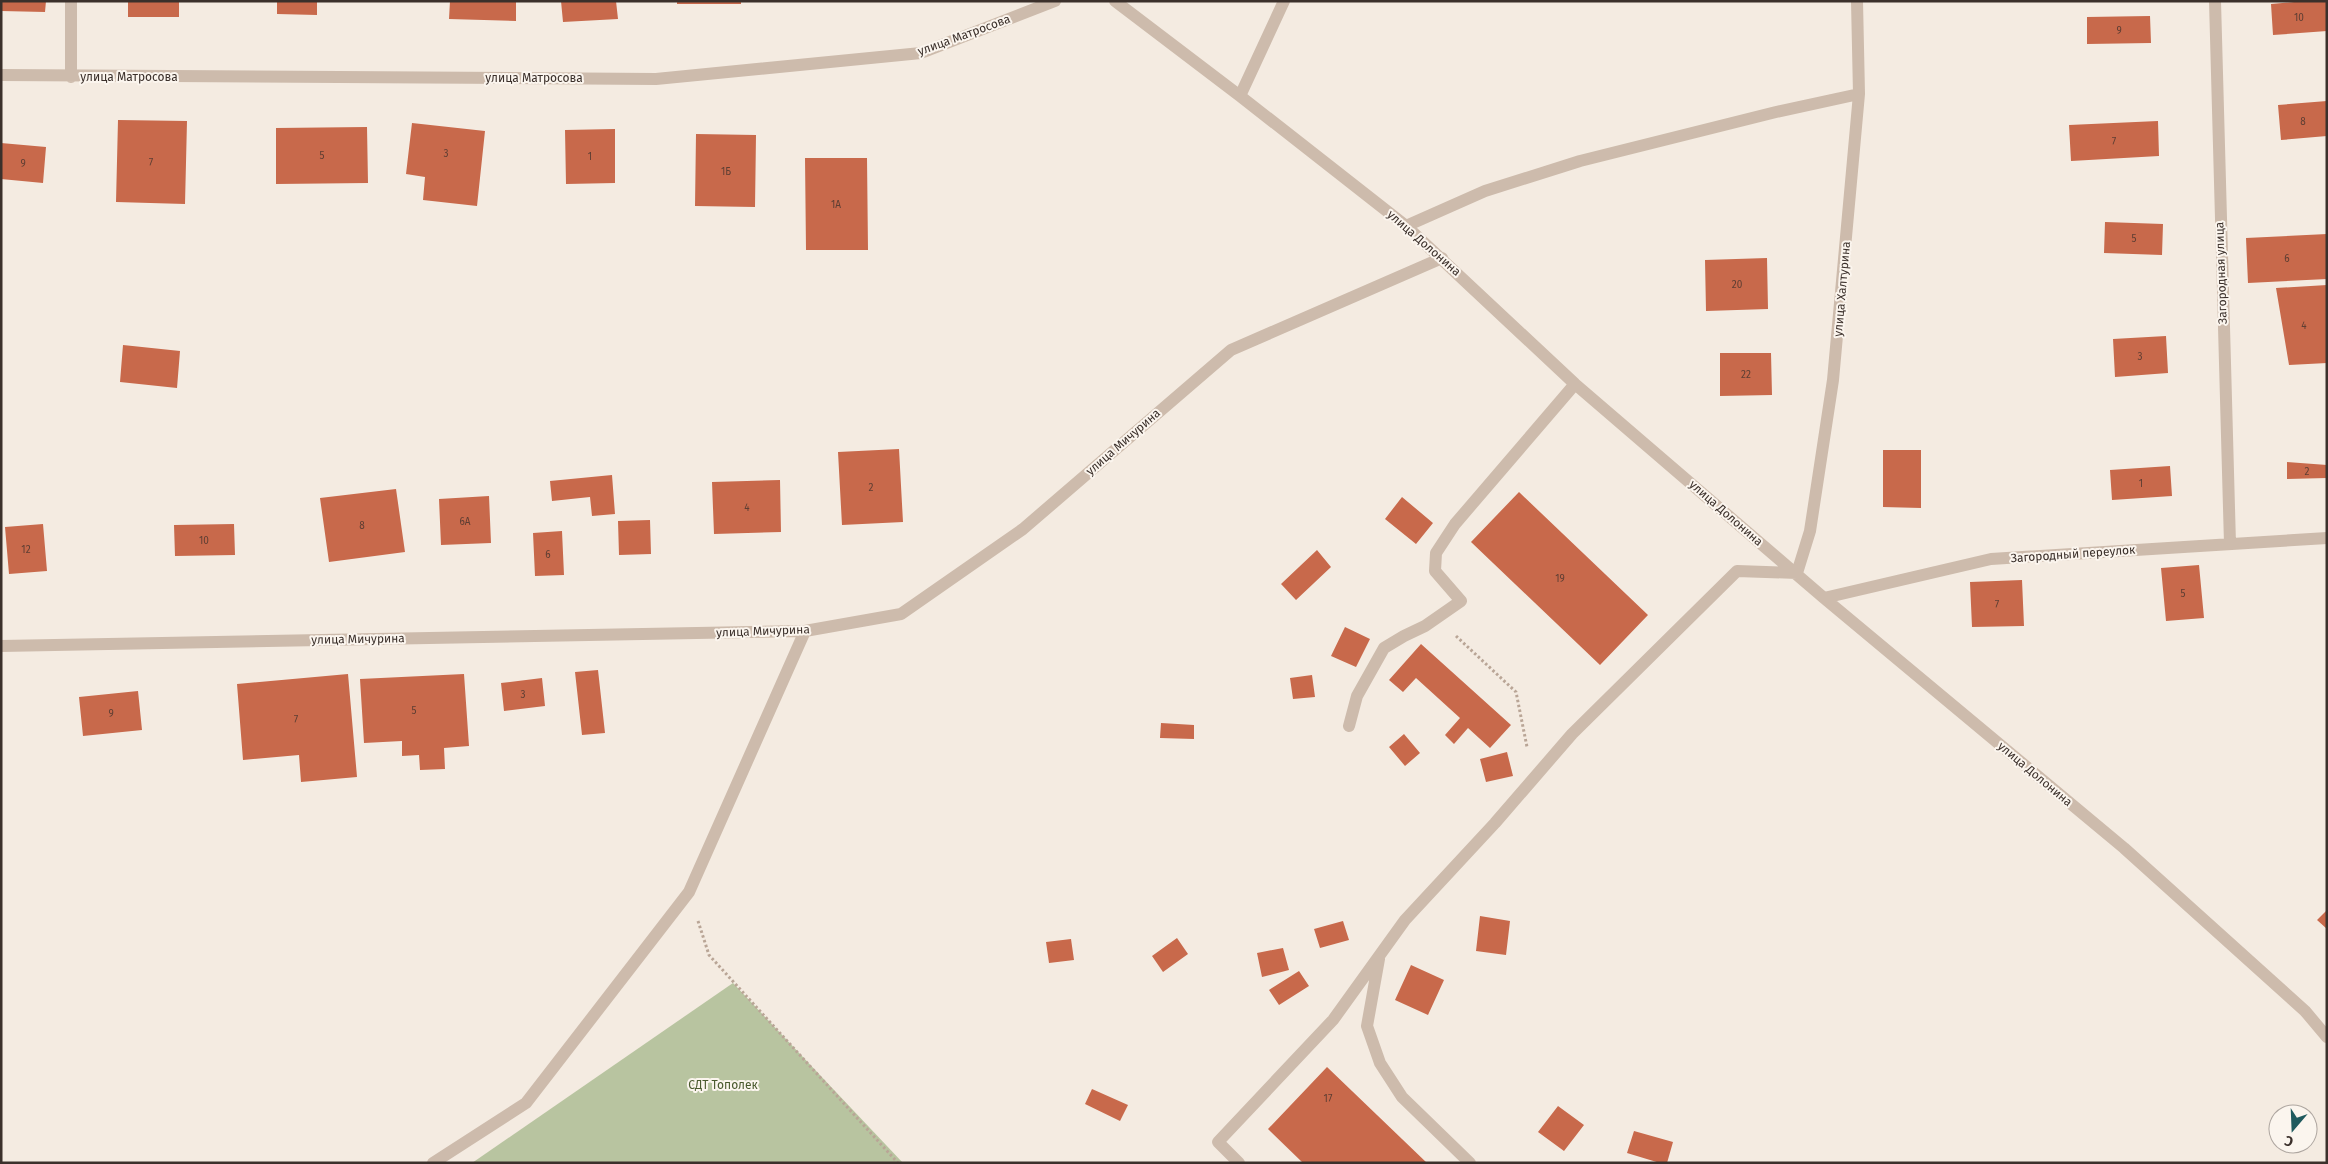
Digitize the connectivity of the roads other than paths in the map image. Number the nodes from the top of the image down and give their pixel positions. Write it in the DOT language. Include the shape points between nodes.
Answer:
graph roads {
  1 [pos="71,1"];
  2 [pos="1055,1"];
  3 [pos="1115,1"];
  4 [pos="1284,1"];
  5 [pos="1856,1"];
  6 [pos="2214,1"];
  7 [pos="1,75"];
  8 [pos="71,76"];
  9 [pos="1859,94"];
  10 [pos="1240,96"];
  11 [pos="1406,226"];
  12 [pos="1442,258"];
  13 [pos="1575,384"];
  14 [pos="2327,538"];
  15 [pos="2230,544"];
  16 [pos="1797,573"];
  17 [pos="1824,598"];
  18 [pos="805,631"];
  19 [pos="1,646"];
  20 [pos="1349,726"];
  21 [pos="1379,956"];
  22 [pos="2327,1037"];
  23 [pos="434,1163"];
  24 [pos="1238,1163"];
  25 [pos="1470,1163"];
  1 -- 8 [label="street"];
  2 -- 8 [label="street, улица Матросова" via="921,53 656,79"];
  3 -- 10 [label="street, улица Долонина"];
  4 -- 10 [label="street"];
  5 -- 9 [label="street, улица Халтурина"];
  6 -- 15 [label="street, Загородная улица"];
  7 -- 8 [label="street, улица Матросова"];
  9 -- 11 [label="street" via="1580,161 1485,190"];
  9 -- 16 [label="street, улица Халтурина" via="1833,380 1810,531"];
  10 -- 11 [label="street, улица Долонина"];
  11 -- 12 [label="street, улица Долонина"];
  12 -- 13 [label="street, улица Долонина"];
  12 -- 18 [label="street, улица Мичурина" via="1231,350 1023,529 901,614"];
  13 -- 16 [label="street, улица Долонина"];
  13 -- 20 [label="street" via="1455,524 1436,553 1435,571 1461,601 1384,648 1356,696"];
  14 -- 15 [label="street, Загородный переулок"];
  15 -- 17 [label="street, Загородный переулок" via="1991,559"];
  16 -- 17 [label="street, улица Долонина"];
  16 -- 21 [label="street" via="1737,571 1572,734 1405,920"];
  17 -- 22 [label="street, улица Долонина" via="2124,848 2304,1011"];
  18 -- 19 [label="street, улица Мичурина"];
  18 -- 23 [label="street" via="689,892 526,1103"];
  21 -- 24 [label="street" via="1333,1020 1218,1142"];
  21 -- 25 [label="street" via="1367,1026 1380,1063 1402,1096"];
}
